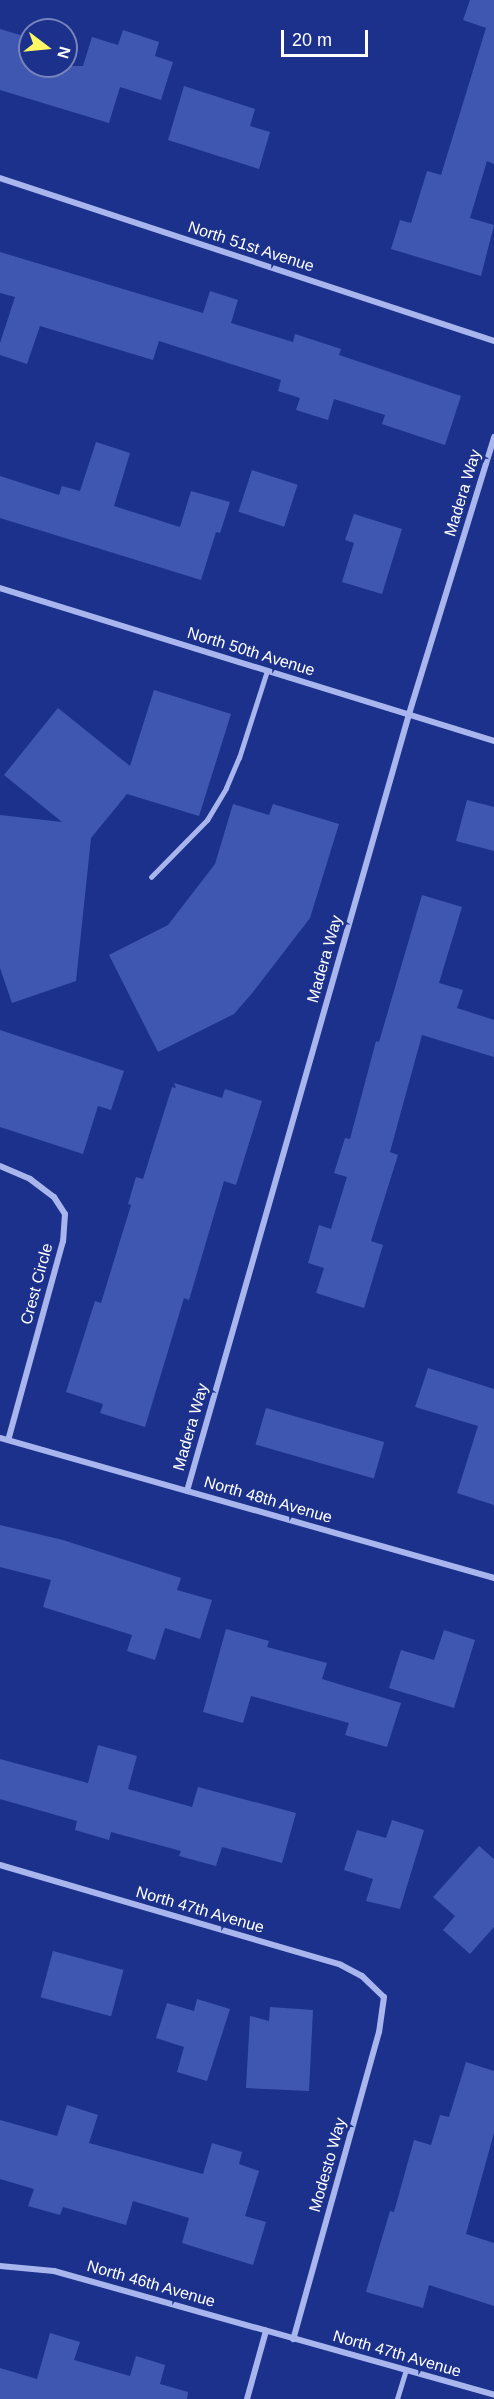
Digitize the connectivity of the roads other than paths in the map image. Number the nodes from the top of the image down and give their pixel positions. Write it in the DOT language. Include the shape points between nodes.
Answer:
graph roads {
  1 [pos="0,178"];
  2 [pos="494,341"];
  3 [pos="494,437"];
  4 [pos="0,588"];
  5 [pos="267,671"];
  6 [pos="409,714"];
  7 [pos="494,741"];
  8 [pos="151,877"];
  9 [pos="0,1166"];
  10 [pos="0,1438"];
  11 [pos="8,1440"];
  12 [pos="187,1491"];
  13 [pos="494,1578"];
  14 [pos="0,1864"];
  15 [pos="384,1997"];
  16 [pos="0,2266"];
  17 [pos="266,2331"];
  18 [pos="293,2338"];
  19 [pos="406,2370"];
  20 [pos="494,2395"];
  21 [pos="247,2399"];
  22 [pos="397,2399"];
  1 -- 2 [label="street, North 51st Avenue"];
  3 -- 6 [label="street, Madera Way"];
  4 -- 5 [label="street, North 50th Avenue"];
  5 -- 6 [label="street, North 50th Avenue"];
  5 -- 8 [label="lane" via="240,758 226,788 207,820"];
  6 -- 7 [label="street, North 50th Avenue"];
  6 -- 12 [label="street, Madera Way"];
  9 -- 11 [label="street, Crest Circle" via="30,1179 54,1197 65,1214 63,1241"];
  10 -- 11 [label="street, North 48th Avenue"];
  11 -- 12 [label="street, North 48th Avenue"];
  12 -- 13 [label="street, North 48th Avenue"];
  14 -- 15 [label="street, North 47th Avenue" via="341,1965 362,1976"];
  15 -- 18 [label="street, Modesto Way" via="379,2032"];
  16 -- 17 [label="street, North 46th Avenue" via="54,2271"];
  17 -- 18 [label="street, North 46th Avenue"];
  17 -- 21 [label="street"];
  18 -- 19 [label="street, North 47th Avenue"];
  19 -- 20 [label="street, North 47th Avenue"];
  19 -- 22 [label="lane"];
}
